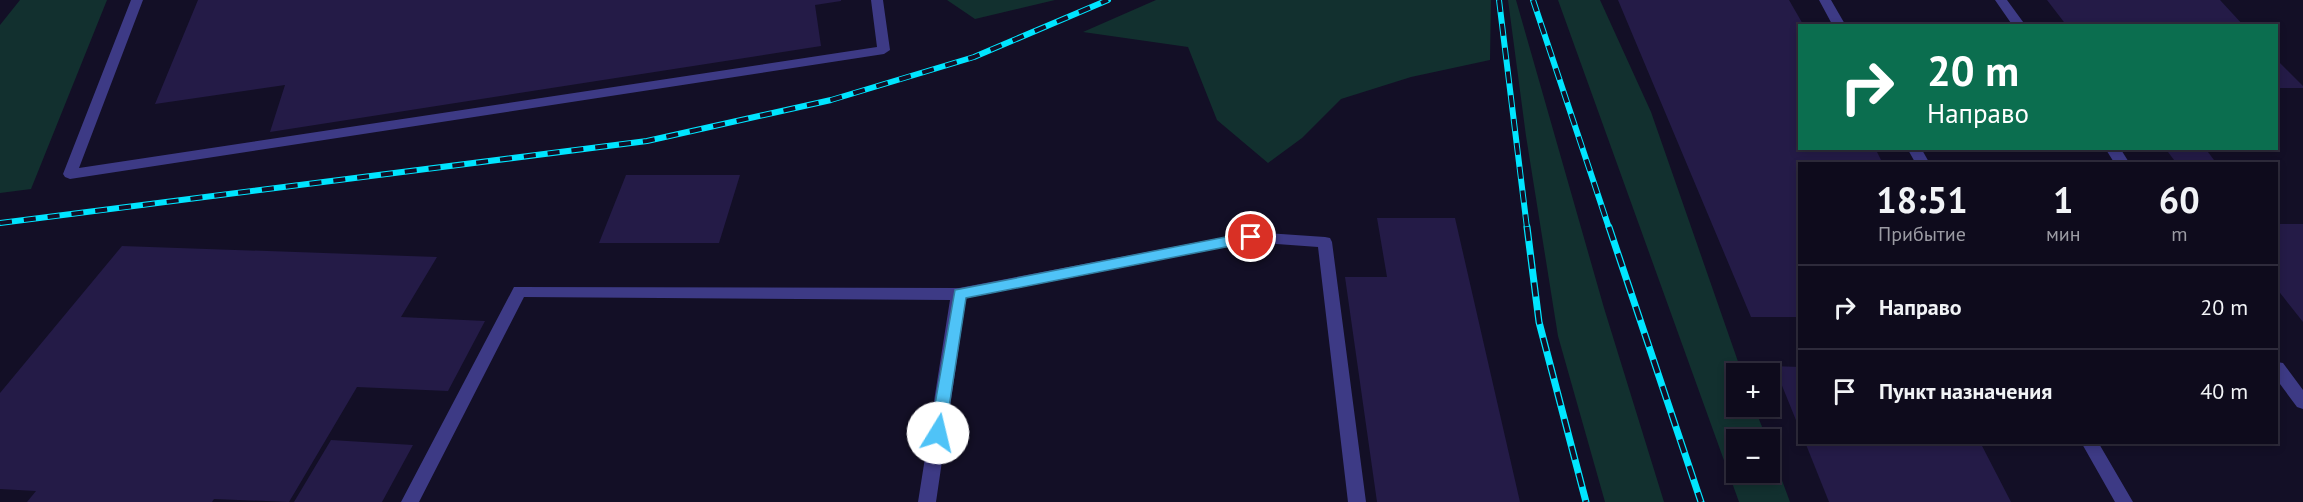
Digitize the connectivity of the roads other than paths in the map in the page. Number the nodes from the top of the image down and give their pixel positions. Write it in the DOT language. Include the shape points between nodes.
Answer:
graph roads {
  1 [pos="137,0"];
  2 [pos="877,0"];
  3 [pos="1825,0"];
  4 [pos="2001,0"];
  5 [pos="1839,24"];
  6 [pos="2019,24"];
  7 [pos="960,294"];
  8 [pos="2278,369"];
  9 [pos="2303,402"];
  10 [pos="2090,444"];
  11 [pos="410,502"];
  12 [pos="927,502"];
  13 [pos="1357,502"];
  14 [pos="2124,502"];
  1 -- 2 [label="lane" via="70,174 884,50"];
  3 -- 5 [label="lane"];
  4 -- 6 [label="lane"];
  7 -- 11 [label="lane" via="519,291"];
  7 -- 12 [label="lane"];
  7 -- 13 [label="lane" via="1251,237 1325,242"];
  8 -- 9 [label="lane"];
  10 -- 14 [label="lane"];
}
